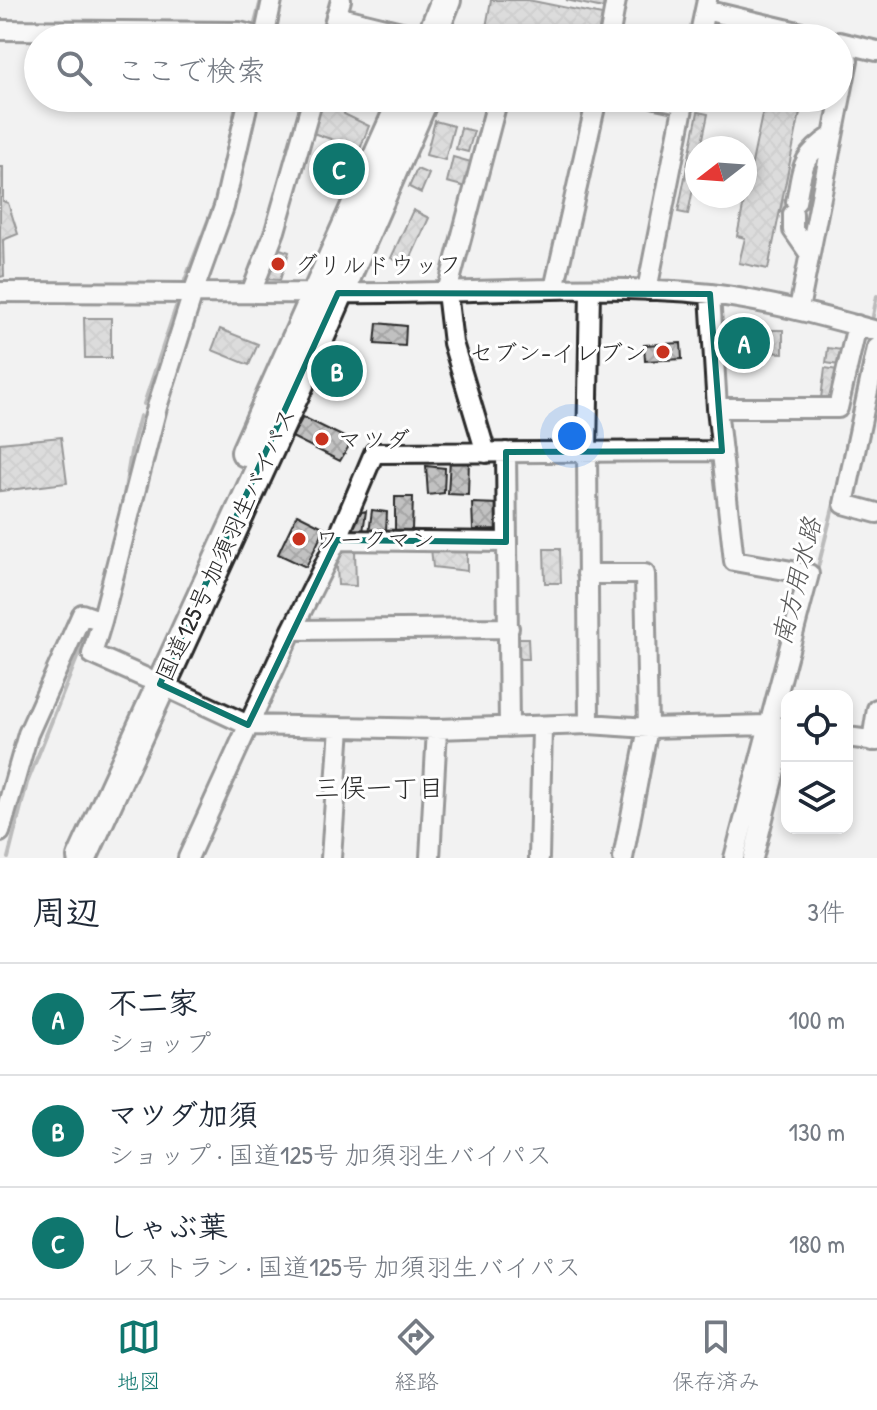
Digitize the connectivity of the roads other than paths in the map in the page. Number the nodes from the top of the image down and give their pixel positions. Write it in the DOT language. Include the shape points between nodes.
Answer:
graph roads {
  1 [pos="272,0"];
  2 [pos="446,0"];
  3 [pos="463,0"];
  4 [pos="616,0"];
  5 [pos="706,5"];
  6 [pos="338,8"];
  7 [pos="263,24"];
  8 [pos="386,24"];
  9 [pos="435,24"];
  10 [pos="454,24"];
  11 [pos="612,24"];
  12 [pos="773,24"];
  13 [pos="0,30"];
  14 [pos="24,30"];
  15 [pos="853,45"];
  16 [pos="877,51"];
  17 [pos="246,112"];
  18 [pos="309,112"];
  19 [pos="399,112"];
  20 [pos="417,112"];
  21 [pos="494,112"];
  22 [pos="594,112"];
  23 [pos="683,112"];
  24 [pos="836,112"];
  25 [pos="832,136"];
  26 [pos="809,253"];
  27 [pos="554,289"];
  28 [pos="590,290"];
  29 [pos="647,290"];
  30 [pos="0,292"];
  31 [pos="185,292"];
  32 [pos="447,292"];
  33 [pos="251,293"];
  34 [pos="328,293"];
  35 [pos="710,294"];
  36 [pos="799,309"];
  37 [pos="857,325"];
  38 [pos="877,331"];
  39 [pos="877,348"];
  40 [pos="717,408"];
  41 [pos="587,451"];
  42 [pos="722,451"];
  43 [pos="506,452"];
  44 [pos="486,453"];
  45 [pos="877,513"];
  46 [pos="337,540"];
  47 [pos="506,542"];
  48 [pos="587,574"];
  49 [pos="95,619"];
  50 [pos="509,628"];
  51 [pos="292,630"];
  52 [pos="153,681"];
  53 [pos="877,709"];
  54 [pos="589,724"];
  55 [pos="248,725"];
  56 [pos="340,727"];
  57 [pos="509,727"];
  58 [pos="780,727"];
  59 [pos="542,728"];
  60 [pos="648,728"];
  61 [pos="437,729"];
  62 [pos="853,738"];
  63 [pos="874,741"];
  64 [pos="0,832"];
  65 [pos="65,858"];
  66 [pos="82,858"];
  67 [pos="188,858"];
  68 [pos="331,858"];
  69 [pos="430,858"];
  70 [pos="539,858"];
  71 [pos="623,858"];
  72 [pos="734,858"];
  73 [pos="753,858"];
  1 -- 7 [label="street"];
  2 -- 9 [label="highway"];
  3 -- 10 [label="highway"];
  4 -- 11 [label="street"];
  5 -- 12 [label="street"];
  6 -- 8 [label="street"];
  13 -- 14 [label="street"];
  15 -- 16 [label="street"];
  17 -- 31 [label="street" via="224,207"];
  18 -- 33 [label="street"];
  19 -- 34 [label="highway, 国道125号 加須羽生バイパス"];
  20 -- 34 [label="highway, 国道125号 加須羽生バイパス"];
  21 -- 32 [label="street"];
  22 -- 27 [label="street"];
  23 -- 29 [label="street"];
  24 -- 25 [label="street"];
  25 -- 26 [label="street"];
  25 -- 26 [label="street" via="806,158 794,208 793,230"];
  26 -- 36 [label="street"];
  27 -- 28 [label="street"];
  27 -- 32 [label="street"];
  28 -- 29 [label="street"];
  28 -- 41 [label="street"];
  29 -- 35 [label="street"];
  30 -- 31 [label="street"];
  31 -- 33 [label="street"];
  31 -- 49 [label="street"];
  32 -- 34 [label="street"];
  32 -- 44 [label="street" via="453,343"];
  33 -- 34 [label="street"];
  34 -- 52 [label="highway, 国道125号 加須羽生バイパス"];
  35 -- 36 [label="street"];
  35 -- 40 [label="street"];
  36 -- 37 [label="street"];
  37 -- 38 [label="street"];
  37 -- 40 [label="street" via="838,408"];
  39 -- 45 [label="street" via="844,504"];
  40 -- 42 [label="street"];
  41 -- 42 [label="street"];
  41 -- 43 [label="street"];
  41 -- 48 [label="street"];
  42 -- 58 [label="street" via="734,561 809,574"];
  43 -- 44 [label="street"];
  43 -- 47 [label="street"];
  44 -- 46 [label="street" via="374,453"];
  46 -- 47 [label="street"];
  46 -- 51 [label="street"];
  47 -- 50 [label="street"];
  48 -- 54 [label="street"];
  48 -- 60 [label="street" via="645,574"];
  49 -- 52 [label="street" via="92,654"];
  49 -- 64 [label="street" via="82,614 28,734"];
  50 -- 51 [label="street"];
  50 -- 57 [label="street"];
  51 -- 55 [label="street"];
  52 -- 55 [label="street"];
  52 -- 65 [label="highway, 国道125号 加須羽生バイパス"];
  52 -- 66 [label="highway, 国道125号 加須羽生バイパス"];
  53 -- 63 [label="street"];
  54 -- 59 [label="street"];
  54 -- 60 [label="street"];
  55 -- 56 [label="street"];
  55 -- 67 [label="street"];
  56 -- 61 [label="street"];
  56 -- 68 [label="street"];
  57 -- 59 [label="street"];
  57 -- 61 [label="street"];
  58 -- 60 [label="street"];
  58 -- 72 [label="street"];
  58 -- 73 [label="street"];
  59 -- 70 [label="street"];
  60 -- 71 [label="street"];
  61 -- 69 [label="street"];
  62 -- 63 [label="street"];
}
